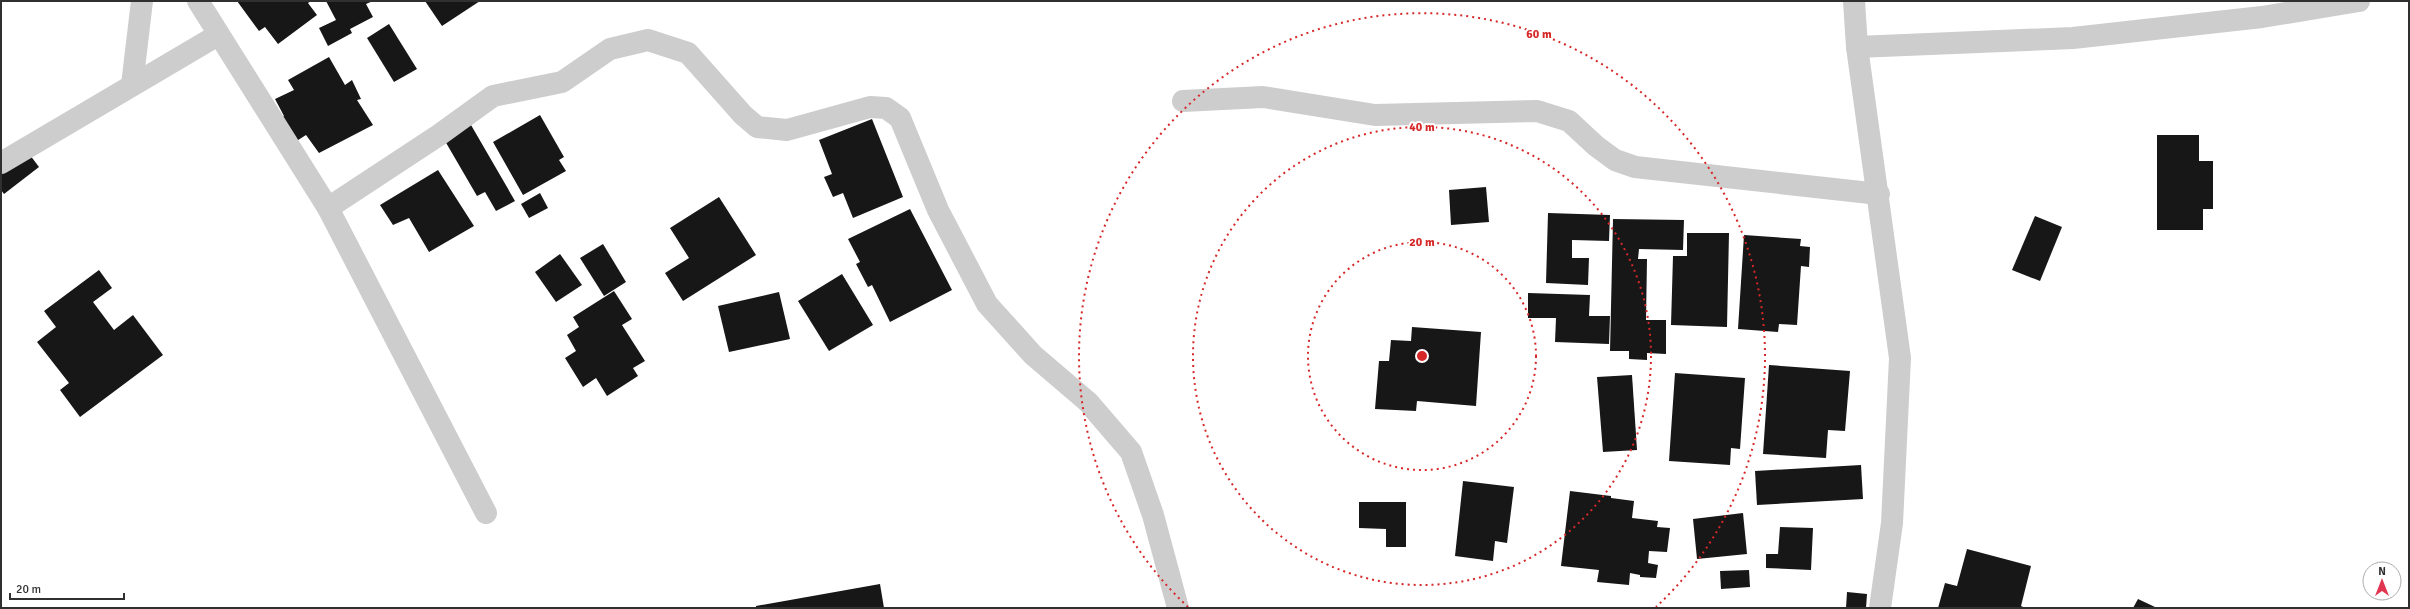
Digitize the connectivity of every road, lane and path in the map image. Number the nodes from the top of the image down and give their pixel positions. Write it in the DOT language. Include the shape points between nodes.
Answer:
graph roads {
  1 [pos="142,1"];
  2 [pos="198,1"];
  3 [pos="1854,1"];
  4 [pos="2359,1"];
  5 [pos="218,35"];
  6 [pos="1858,47"];
  7 [pos="132,85"];
  8 [pos="1183,101"];
  9 [pos="1,163"];
  10 [pos="1879,194"];
  11 [pos="328,208"];
  12 [pos="486,513"];
  13 [pos="1178,608"];
  14 [pos="1880,608"];
  1 -- 7 [label="street"];
  2 -- 5 [label="street"];
  3 -- 6 [label="street"];
  4 -- 6 [label="street" via="2262,17 2073,38"];
  5 -- 7 [label="street"];
  5 -- 11 [label="street"];
  6 -- 10 [label="street"];
  7 -- 9 [label="street"];
  8 -- 10 [label="street" via="1263,97 1375,114 1537,111 1569,121 1614,160 1635,167"];
  10 -- 14 [label="street" via="1900,358 1892,523"];
  11 -- 12 [label="street"];
  11 -- 13 [label="street" via="493,96 562,82 610,49 648,40 688,53 743,115 757,126 787,130 870,107 886,108 900,118 938,210 987,304 1033,355 1088,402 1130,452 1153,514"];
}
